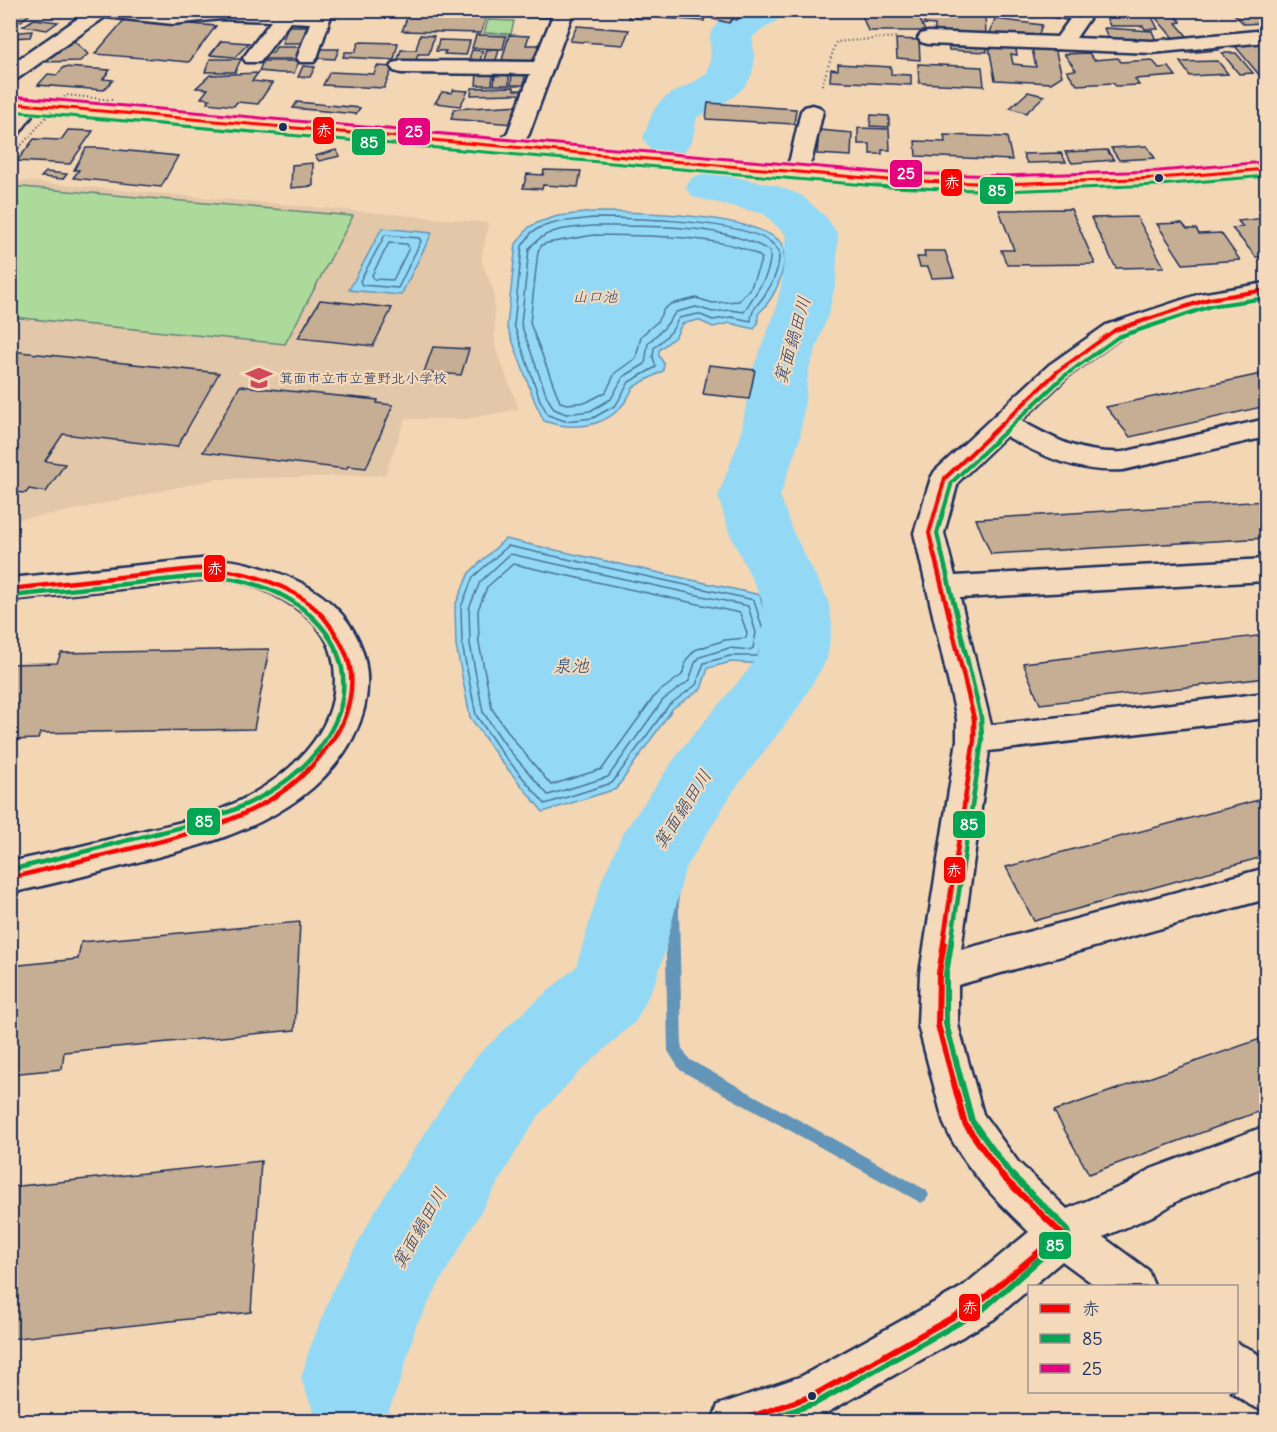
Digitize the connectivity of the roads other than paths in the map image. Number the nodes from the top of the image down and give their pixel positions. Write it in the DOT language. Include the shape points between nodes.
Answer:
graph roads {
  1 [pos="565,10"];
  2 [pos="1051,10"];
  3 [pos="103,11"];
  4 [pos="197,13"];
  5 [pos="1084,13"];
  6 [pos="322,14"];
  7 [pos="284,17"];
  8 [pos="1266,36"];
  9 [pos="928,38"];
  10 [pos="58,42"];
  11 [pos="22,43"];
  12 [pos="1063,43"];
  13 [pos="253,58"];
  14 [pos="307,58"];
  15 [pos="401,67"];
  16 [pos="542,68"];
  17 [pos="10,75"];
  18 [pos="20,104"];
  19 [pos="812,111"];
  20 [pos="15,139"];
  21 [pos="507,146"];
  22 [pos="1266,169"];
  23 [pos="795,172"];
  24 [pos="1266,290"];
  25 [pos="1003,423"];
  26 [pos="1266,428"];
  27 [pos="10,568"];
  28 [pos="234,570"];
  29 [pos="1266,570"];
  30 [pos="941,588"];
  31 [pos="10,589"];
  32 [pos="1266,705"];
  33 [pos="974,740"];
  34 [pos="10,878"];
  35 [pos="1266,884"];
  36 [pos="939,973"];
  37 [pos="1266,1146"];
  38 [pos="1062,1233"];
  39 [pos="1129,1285"];
  40 [pos="1238,1368"];
  41 [pos="1266,1389"];
  42 [pos="735,1422"];
  1 -- 16 [label="street"];
  2 -- 5 [label="street"];
  3 -- 4 [label="street" via="172,18"];
  3 -- 10 [label="street"];
  4 -- 7 [label="street"];
  5 -- 12 [label="street"];
  6 -- 7 [label="street"];
  6 -- 14 [label="street"];
  7 -- 13 [label="street"];
  8 -- 12 [label="street" via="1152,47"];
  9 -- 12 [label="street"];
  10 -- 11 [label="street"];
  10 -- 17 [label="street"];
  15 -- 16 [label="street"];
  16 -- 21 [label="street" via="518,134"];
  18 -- 20 [label="street"];
  18 -- 21 [label="main road"];
  19 -- 23 [label="street"];
  21 -- 23 [label="main road"];
  22 -- 23 [label="main road" via="1005,184"];
  24 -- 25 [label="street" via="1209,299 1115,330 1058,371"];
  25 -- 26 [label="street" via="1065,456 1105,464"];
  25 -- 30 [label="street" via="945,478 929,534"];
  27 -- 28 [label="street" via="166,552 215,560"];
  28 -- 31 [label="street"];
  28 -- 34 [label="street" via="278,584 304,598 333,623 341,636 352,672 351,698 332,745 278,795 230,820 193,833"];
  29 -- 30 [label="street"];
  30 -- 33 [label="street" via="974,719"];
  32 -- 33 [label="street"];
  33 -- 36 [label="street"];
  35 -- 36 [label="street"];
  36 -- 38 [label="street" via="938,1025 965,1124 1003,1176"];
  37 -- 38 [label="street" via="1166,1184 1142,1199"];
  38 -- 39 [label="street"];
  38 -- 42 [label="street" via="978,1303 812,1396"];
  40 -- 41 [label="street"];
}
